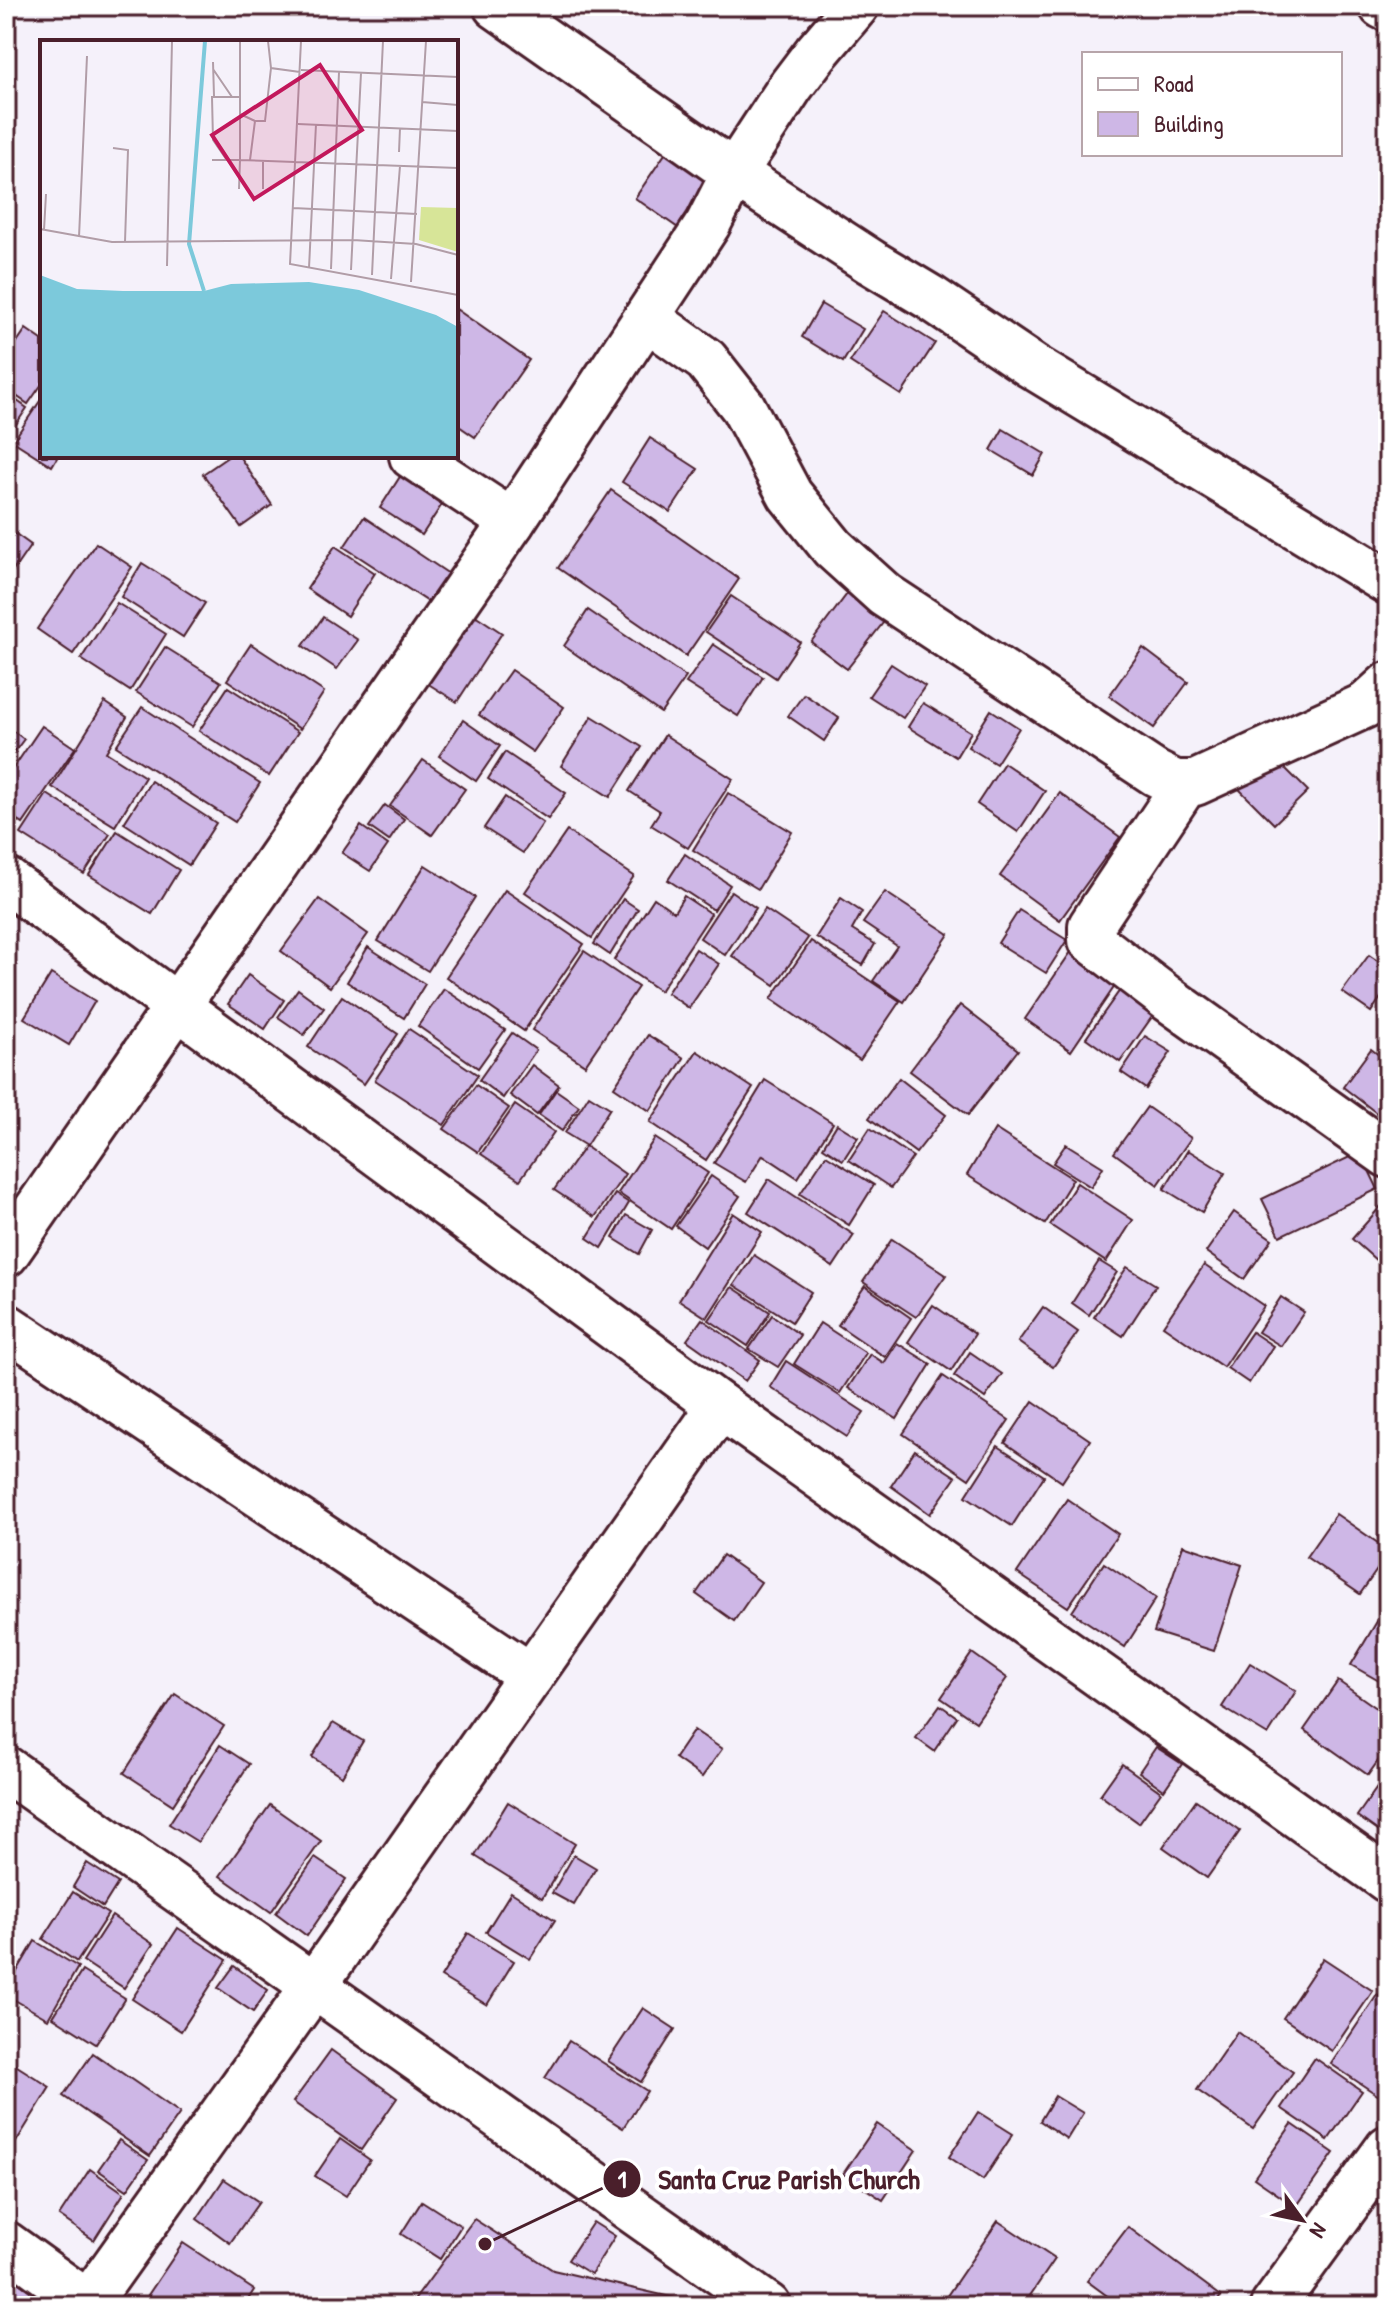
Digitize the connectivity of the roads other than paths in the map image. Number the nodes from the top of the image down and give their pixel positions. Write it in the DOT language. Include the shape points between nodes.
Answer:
graph roads {
  1 [pos="496,6"];
  2 [pos="856,6"];
  3 [pos="1382,6"];
  4 [pos="1388,9"];
  5 [pos="734,173"];
  6 [pos="647,318"];
  7 [pos="415,458"];
  8 [pos="512,522"];
  9 [pos="1388,582"];
  10 [pos="1388,685"];
  11 [pos="1186,783"];
  12 [pos="6,880"];
  13 [pos="179,1005"];
  14 [pos="1388,1155"];
  15 [pos="6,1254"];
  16 [pos="6,1326"];
  17 [pos="720,1406"];
  18 [pos="531,1676"];
  19 [pos="6,1769"];
  20 [pos="1388,1880"];
  21 [pos="313,1987"];
  22 [pos="1388,2148"];
  23 [pos="6,2244"];
  24 [pos="89,2305"];
  25 [pos="768,2306"];
  26 [pos="1273,2306"];
  1 -- 5 [label="street"];
  2 -- 5 [label="street" via="791,86"];
  3 -- 4 [label="street"];
  5 -- 6 [label="street"];
  5 -- 9 [label="street" via="1032,366"];
  6 -- 8 [label="street"];
  6 -- 11 [label="street" via="706,360 743,407 790,495 833,548 885,595 1155,773"];
  7 -- 8 [label="street"];
  8 -- 13 [label="street"];
  10 -- 11 [label="street" via="1366,705"];
  11 -- 14 [label="street" via="1091,926 1091,940"];
  12 -- 13 [label="street"];
  13 -- 15 [label="street"];
  13 -- 17 [label="street"];
  16 -- 18 [label="street"];
  17 -- 18 [label="street"];
  17 -- 20 [label="street"];
  18 -- 21 [label="street"];
  19 -- 21 [label="street"];
  21 -- 24 [label="street"];
  21 -- 25 [label="street"];
  22 -- 26 [label="street"];
  23 -- 24 [label="street"];
}
